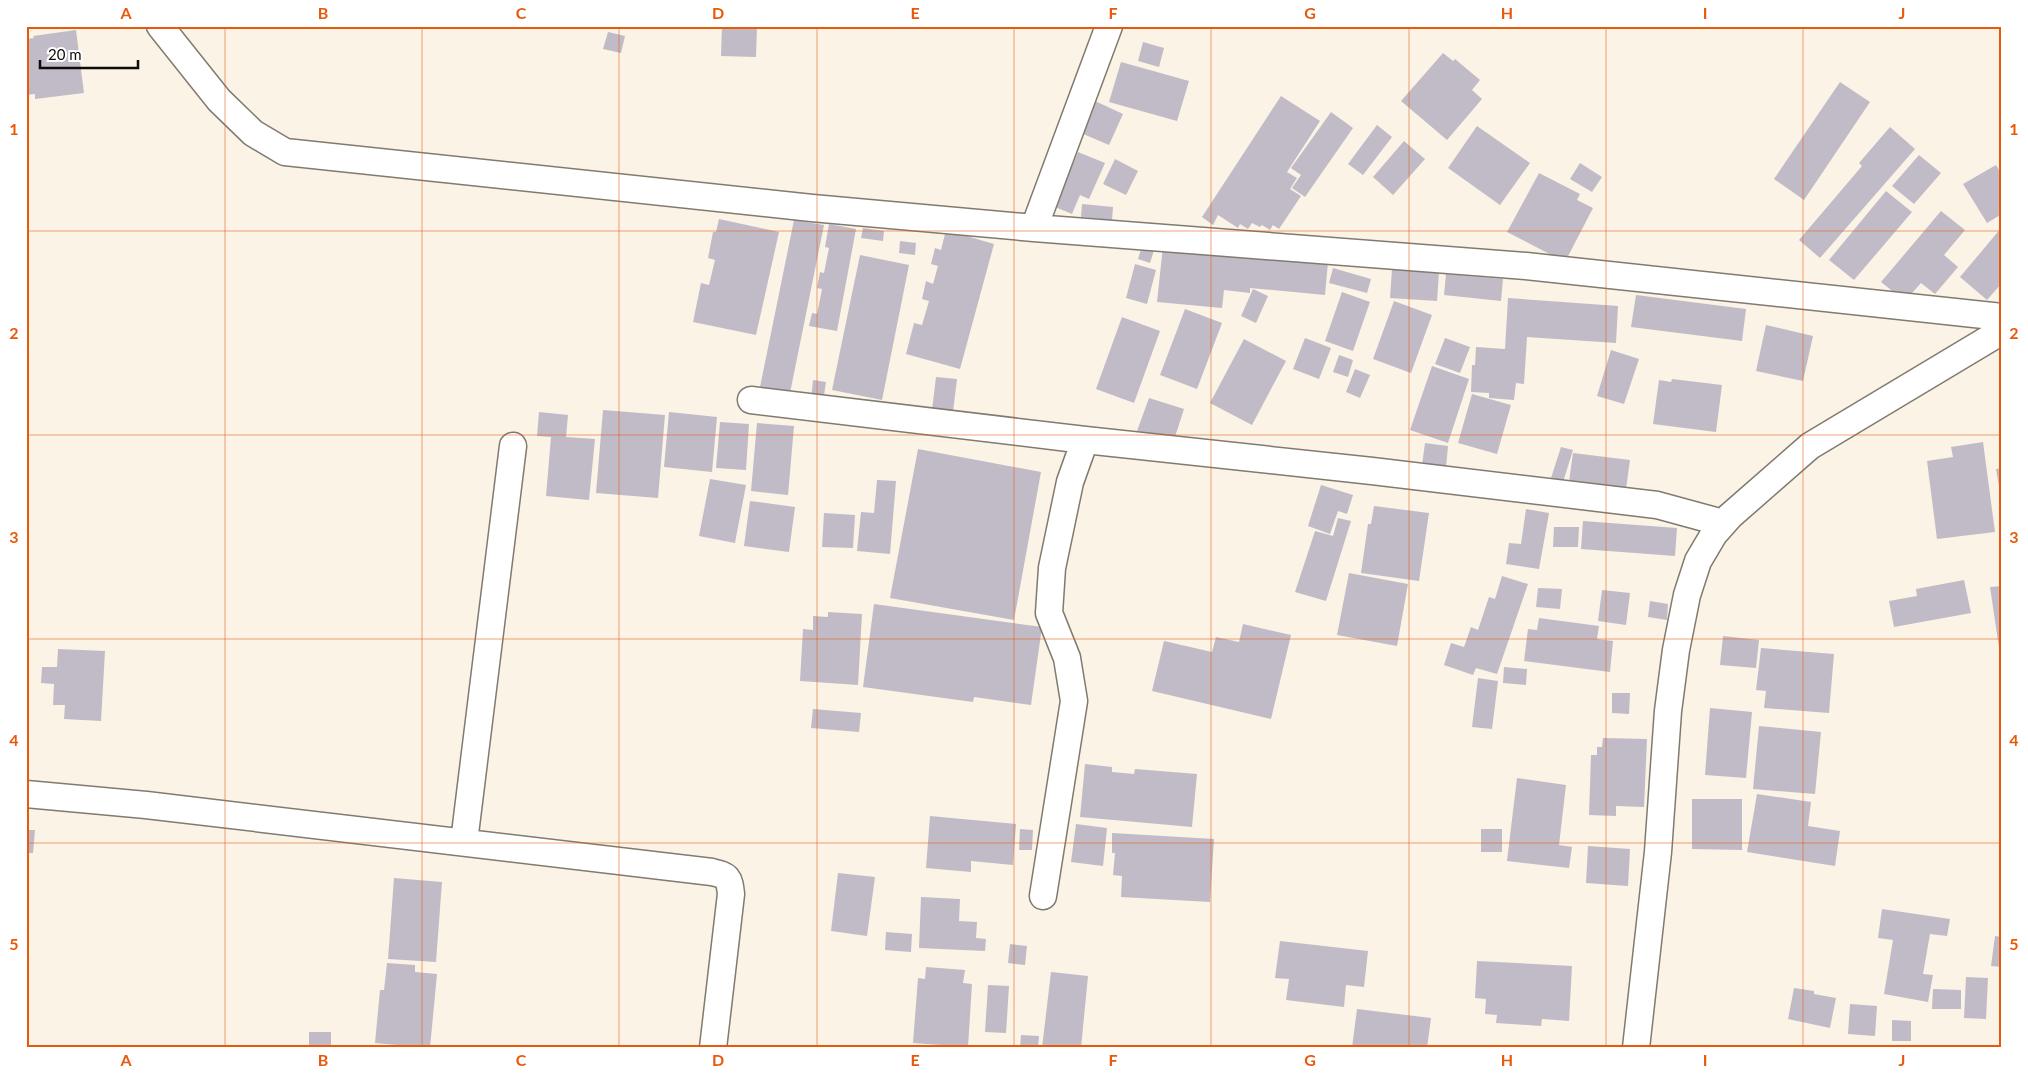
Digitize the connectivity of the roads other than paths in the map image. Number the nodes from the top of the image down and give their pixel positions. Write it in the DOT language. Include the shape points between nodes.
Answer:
graph roads {
  1 [pos="160,26"];
  2 [pos="1110,26"];
  3 [pos="1034,228"];
  4 [pos="2002,317"];
  5 [pos="2002,331"];
  6 [pos="751,400"];
  7 [pos="1085,440"];
  8 [pos="513,446"];
  9 [pos="1723,523"];
  10 [pos="26,794"];
  11 [pos="464,842"];
  12 [pos="1043,896"];
  13 [pos="713,1048"];
  14 [pos="1636,1048"];
  1 -- 3 [label="street" via="219,100 253,133 285,152 812,208"];
  2 -- 3 [label="street"];
  3 -- 4 [label="street" via="1526,266"];
  5 -- 9 [label="street" via="1810,446"];
  6 -- 7 [label="street"];
  7 -- 9 [label="street" via="1657,505"];
  7 -- 12 [label="street" via="1070,482 1052,568 1050,612 1067,658 1074,701"];
  8 -- 11 [label="street"];
  9 -- 14 [label="street" via="1698,561 1687,595 1676,650"];
  10 -- 11 [label="street"];
  11 -- 13 [label="street" via="725,875 730,882 731,894"];
}
